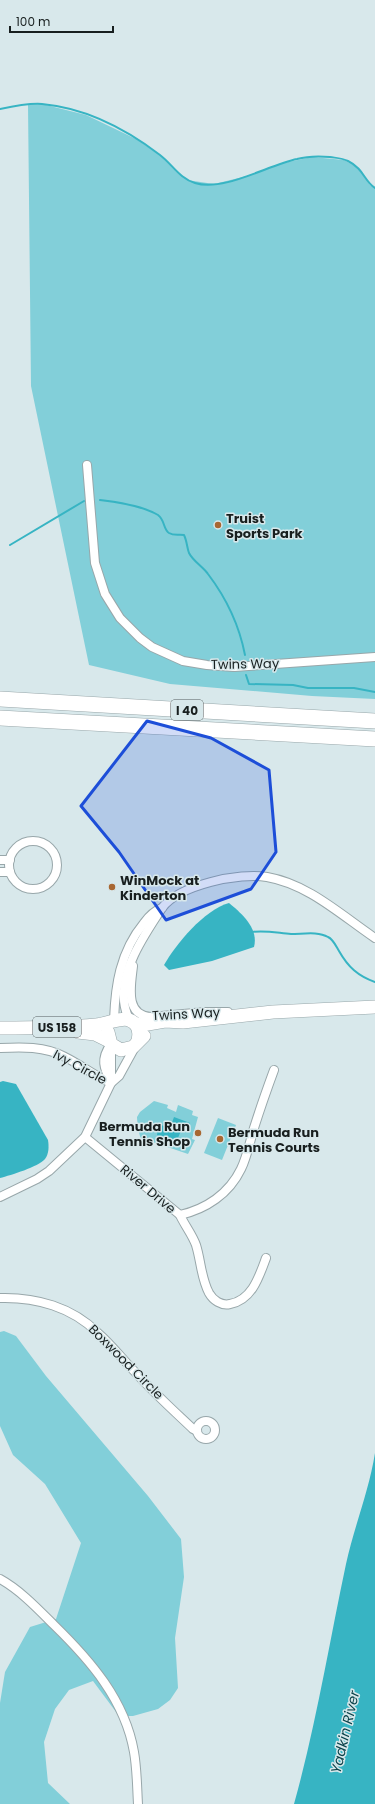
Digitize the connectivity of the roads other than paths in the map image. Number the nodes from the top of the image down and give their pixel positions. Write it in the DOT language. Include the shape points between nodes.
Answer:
graph roads {
  1 [pos="87,465"];
  2 [pos="375,657"];
  3 [pos="0,699"];
  4 [pos="0,718"];
  5 [pos="375,721"];
  6 [pos="375,739"];
  7 [pos="0,860"];
  8 [pos="10,860"];
  9 [pos="0,872"];
  10 [pos="10,872"];
  11 [pos="162,908"];
  12 [pos="375,938"];
  13 [pos="135,953"];
  14 [pos="375,1007"];
  15 [pos="273,1012"];
  16 [pos="114,1022"];
  17 [pos="132,1022"];
  18 [pos="183,1022"];
  19 [pos="0,1028"];
  20 [pos="0,1035"];
  21 [pos="110,1042"];
  22 [pos="137,1042"];
  23 [pos="0,1048"];
  24 [pos="274,1070"];
  25 [pos="111,1084"];
  26 [pos="85,1137"];
  27 [pos="0,1197"];
  28 [pos="180,1215"];
  29 [pos="266,1258"];
  30 [pos="0,1298"];
  31 [pos="197,1431"];
  32 [pos="0,1580"];
  33 [pos="138,1804"];
  1 -- 2 [label="street, Twins Way" via="95,563 106,594 120,618 152,647 183,661 207,666 234,667"];
  3 -- 5 [label="highway, I 40"];
  4 -- 6 [label="highway, I 40"];
  7 -- 8 [label="street"];
  8 -- 10 [label="street"];
  8 -- 10 [label="street" via="19,846 36,841 51,849 58,864 52,880 37,889 28,889 20,885"];
  9 -- 10 [label="street"];
  11 -- 12 [label="street, Twins Way" via="173,899 199,886 233,876 266,877 293,885 313,895"];
  11 -- 13 [label="street, Twins Way"];
  11 -- 16 [label="street, Twins Way" via="146,920 126,950 118,975"];
  13 -- 15 [label="street, Twins Way" via="130,996 134,1008 142,1015 151,1017 205,1012"];
  13 -- 17 [label="street, Twins Way" via="128,967 125,985 125,1006"];
  14 -- 15 [label="main road"];
  15 -- 18 [label="main road"];
  16 -- 17 [label="main road" via="120,1019"];
  16 -- 19 [label="main road, US 158"];
  16 -- 21 [label="main road" via="109,1029"];
  17 -- 18 [label="main road" via="142,1025 166,1021"];
  17 -- 22 [label="main road" via="139,1032"];
  18 -- 22 [label="main road" via="153,1030"];
  20 -- 21 [label="main road, US 158" via="88,1032"];
  21 -- 22 [label="main road" via="121,1050 129,1049"];
  21 -- 25 [label="street"];
  22 -- 25 [label="street" via="119,1076"];
  23 -- 25 [label="street, Ivy Circle" via="47,1050 64,1056"];
  24 -- 28 [label="street, River Drive" via="241,1168 231,1186 205,1207"];
  25 -- 26 [label="street"];
  26 -- 27 [label="street" via="37,1180"];
  26 -- 28 [label="street, River Drive"];
  28 -- 29 [label="street" via="196,1245 207,1288 211,1296 219,1302 228,1305 247,1296 260,1275"];
  30 -- 31 [label="street, Boxwood Circle" via="21,1298 48,1304 85,1322"];
  32 -- 33 [label="street" via="37,1608 94,1668 109,1689 124,1719 132,1743"];
}
